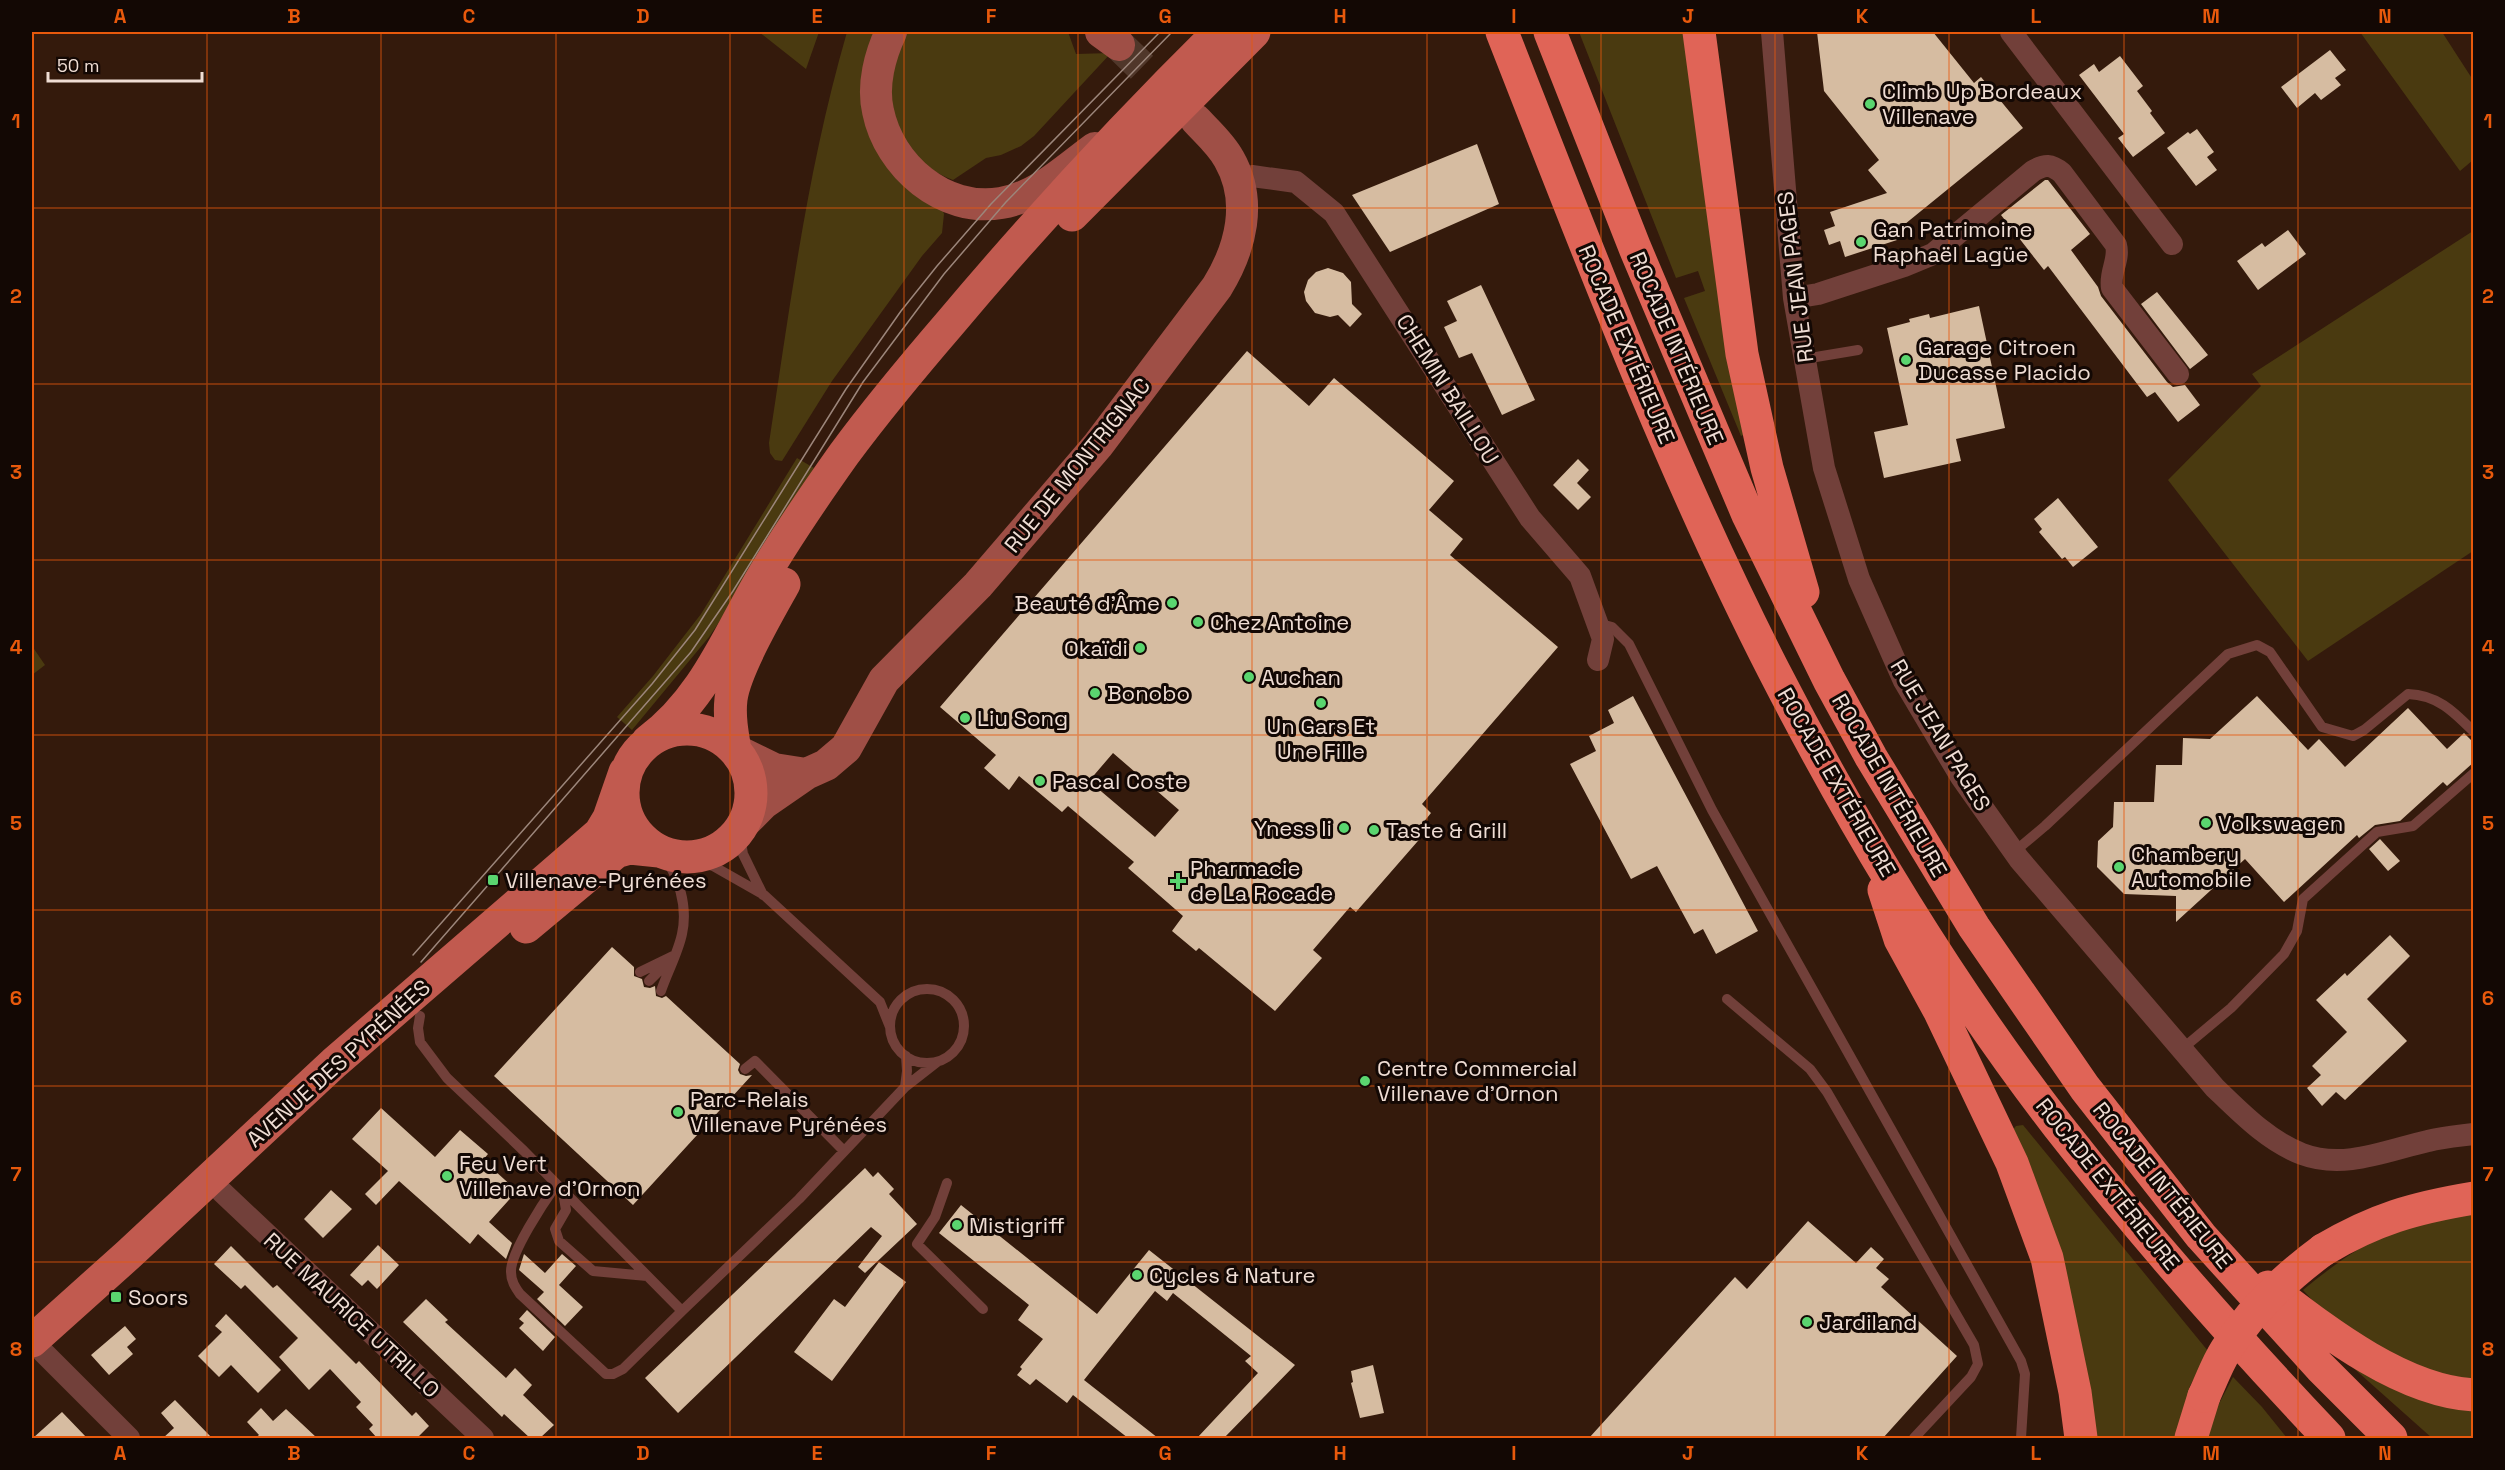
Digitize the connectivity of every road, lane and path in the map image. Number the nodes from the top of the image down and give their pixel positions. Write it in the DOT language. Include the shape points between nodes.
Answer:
graph roads {
  1 [pos="891,32"];
  2 [pos="1101,32"];
  3 [pos="1112,32"];
  4 [pos="1219,32"];
  5 [pos="1254,32"];
  6 [pos="1502,32"];
  7 [pos="1551,32"];
  8 [pos="1699,32"];
  9 [pos="1772,32"];
  10 [pos="2011,32"];
  11 [pos="1196,120"];
  12 [pos="1120,130"];
  13 [pos="1238,180"];
  14 [pos="2172,244"];
  15 [pos="1794,298"];
  16 [pos="1858,350"];
  17 [pos="1804,359"];
  18 [pos="2178,375"];
  19 [pos="1597,623"];
  20 [pos="1598,660"];
  21 [pos="1829,680"];
  22 [pos="2474,732"];
  23 [pos="648,741"];
  24 [pos="735,750"];
  25 [pos="625,772"];
  26 [pos="2474,773"];
  27 [pos="806,774"];
  28 [pos="741,828"];
  29 [pos="1867,840"];
  30 [pos="659,851"];
  31 [pos="2014,852"];
  32 [pos="692,858"];
  33 [pos="764,896"];
  34 [pos="674,956"];
  35 [pos="640,972"];
  36 [pos="650,981"];
  37 [pos="660,991"];
  38 [pos="904,997"];
  39 [pos="1727,999"];
  40 [pos="880,1002"];
  41 [pos="420,1016"];
  42 [pos="890,1027"];
  43 [pos="2182,1049"];
  44 [pos="906,1056"];
  45 [pos="937,1062"];
  46 [pos="745,1069"];
  47 [pos="905,1087"];
  48 [pos="2474,1134"];
  49 [pos="844,1151"];
  50 [pos="947,1183"];
  51 [pos="560,1188"];
  52 [pos="222,1192"];
  53 [pos="2474,1198"];
  54 [pos="2201,1236"];
  55 [pos="647,1276"];
  56 [pos="982,1309"];
  57 [pos="682,1311"];
  58 [pos="36,1352"];
  59 [pos="2075,1392"];
  60 [pos="2474,1395"];
  61 [pos="129,1438"];
  62 [pos="483,1438"];
  63 [pos="1914,1438"];
  64 [pos="2021,1438"];
  65 [pos="2076,1438"];
  66 [pos="2081,1438"];
  67 [pos="2191,1438"];
  68 [pos="2329,1438"];
  69 [pos="2391,1438"];
  1 -- 12 [label="main road" via="881,55 877,82 877,110 882,128 899,159 938,192 978,203 1018,200 1045,186"];
  2 -- 3 [label="main road" via="1119,45"];
  4 -- 12 [label="main road"];
  5 -- 24 [label="main road" via="1081,205 864,464 801,556 747,657 731,700"];
  6 -- 29 [label="highway, ROCADE EXTÉRIEURE" via="1690,494 1773,670"];
  7 -- 21 [label="highway, ROCADE INTÉRIEURE" via="1635,248 1748,515"];
  8 -- 21 [label="highway" via="1742,354 1767,468"];
  9 -- 15 [label="street, RUE JEAN PAGES"];
  10 -- 14 [label="street"];
  11 -- 13 [label="main road, RUE DE MONTRIGNAC" via="1228,158"];
  12 -- 23 [label="main road" via="1005,258 846,452 782,545 690,702"];
  13 -- 19 [label="street, CHEMIN BAILLOU" via="1252,176 1296,182 1334,213 1530,518 1580,576"];
  13 -- 27 [label="main road, RUE DE MONTRIGNAC" via="1242,220 1237,246 1217,287 1083,463 978,585 884,680 846,748 826,765"];
  15 -- 17 [label="street, RUE JEAN PAGES"];
  15 -- 18 [label="street" via="1840,287 1933,254 2033,171 2050,165 2062,173 2116,245 2112,288"];
  16 -- 17 [label="lane"];
  17 -- 31 [label="street, RUE JEAN PAGES" via="1824,468 1859,579 1904,681 1961,777"];
  19 -- 20 [label="street, CHEMIN BAILLOU" via="1603,639"];
  19 -- 64 [label="lane" via="1612,627 1629,644 1712,810 2021,1361 2025,1374"];
  21 -- 54 [label="highway, ROCADE INTÉRIEURE" via="1871,758 1974,927 2085,1088"];
  22 -- 31 [label="lane" via="2453,712 2426,695 2408,694 2353,736 2334,732 2322,727 2270,652 2257,645 2242,648 2228,654"];
  23 -- 24 [label="main road" via="665,732 703,730"];
  23 -- 25 [label="main road"];
  24 -- 27 [label="main road" via="774,769"];
  24 -- 28 [label="main road" via="746,767 751,786 750,806"];
  25 -- 30 [label="main road" via="622,791 628,818 643,841"];
  25 -- 58 [label="main road, AVENUE DES PYRÉNÉES" via="600,833 334,1063 129,1254"];
  26 -- 43 [label="lane" via="2413,826 2377,832 2303,899 2297,931 2284,954 2231,1008"];
  27 -- 28 [label="main road, RUE DE MONTRIGNAC" via="764,803"];
  28 -- 32 [label="main road" via="722,847"];
  28 -- 33 [label="lane" via="743,854"];
  29 -- 59 [label="highway" via="1900,939 2013,1163 2047,1258"];
  29 -- 68 [label="highway, ROCADE EXTÉRIEURE" via="1961,989 2055,1122 2144,1232"];
  30 -- 32 [label="main road"];
  30 -- 34 [label="lane" via="674,871 682,900 682,933"];
  30 -- 41 [label="main road, AVENUE DES PYRÉNÉES" via="630,848 610,856"];
  31 -- 43 [label="street, RUE JEAN PAGES"];
  32 -- 33 [label="lane"];
  33 -- 40 [label="lane"];
  34 -- 35 [label="lane"];
  34 -- 36 [label="lane"];
  34 -- 37 [label="lane"];
  38 -- 40 [label="lane"];
  38 -- 42 [label="lane" via="891,1016"];
  38 -- 45 [label="lane" via="915,991 939,991 957,1004 962,1013 961,1042 947,1058"];
  39 -- 63 [label="lane" via="1810,1069 1827,1092 1974,1345 1978,1364 1971,1377"];
  40 -- 42 [label="lane"];
  41 -- 51 [label="lane" via="418,1037 433,1062"];
  41 -- 52 [label="main road, AVENUE DES PYRÉNÉES" via="367,1059"];
  42 -- 44 [label="lane" via="892,1038"];
  43 -- 48 [label="street, RUE JEAN PAGES" via="2248,1120 2279,1143 2304,1155 2334,1159 2373,1156 2429,1140"];
  44 -- 45 [label="lane" via="926,1064"];
  44 -- 47 [label="lane"];
  45 -- 47 [label="lane"];
  46 -- 49 [label="lane" via="754,1061"];
  47 -- 49 [label="lane"];
  49 -- 57 [label="lane"];
  50 -- 56 [label="lane" via="935,1216 917,1244"];
  51 -- 55 [label="lane"];
  51 -- 55 [label="lane" via="566,1210 555,1229 559,1241 593,1271"];
  51 -- 57 [label="lane" via="520,1244 510,1270 520,1294 606,1374 623,1369"];
  52 -- 58 [label="main road, AVENUE DES PYRÉNÉES"];
  52 -- 62 [label="street, RUE MAURICE UTRILLO"];
  53 -- 67 [label="highway, bridge" via="2405,1211 2353,1232 2289,1275 2253,1312 2225,1351 2204,1396"];
  54 -- 60 [label="highway" via="2325,1331 2397,1373 2457,1394"];
  54 -- 69 [label="highway, ROCADE INTÉRIEURE" via="2320,1367"];
  55 -- 57 [label="lane"];
  58 -- 61 [label="street"];
  59 -- 65 [label="lane"];
  59 -- 66 [label="highway"];
}
